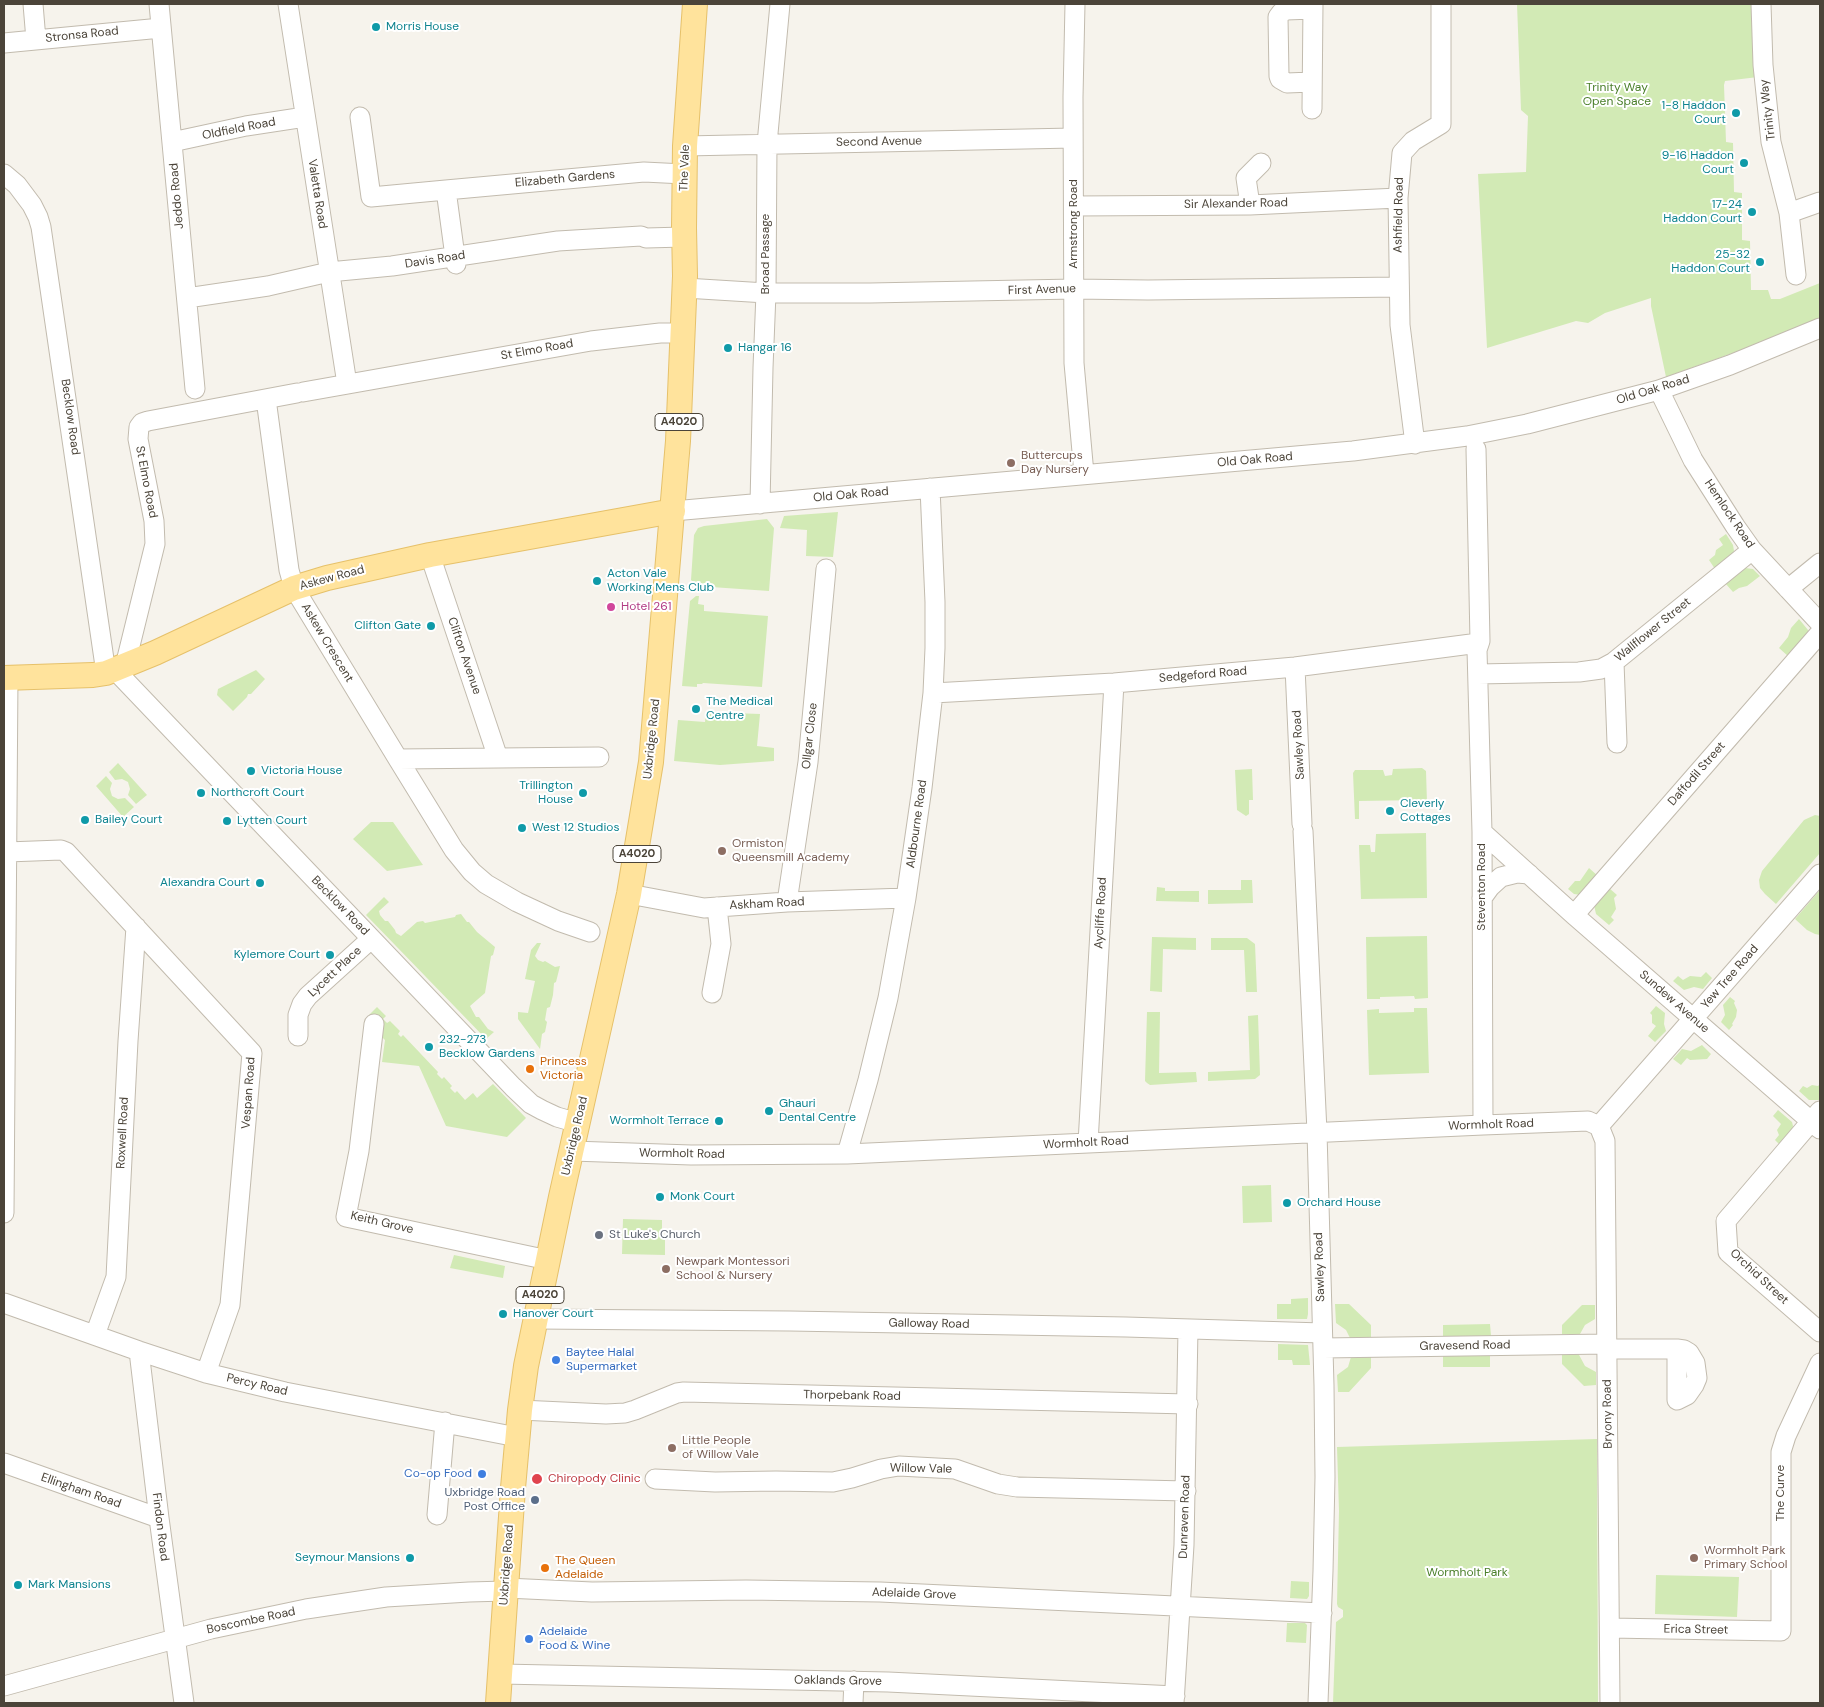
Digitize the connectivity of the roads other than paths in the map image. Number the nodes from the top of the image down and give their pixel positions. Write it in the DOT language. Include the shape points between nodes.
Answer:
graph roads {
  1 [pos="33,4"];
  2 [pos="159,4"];
  3 [pos="288,4"];
  4 [pos="695,4"];
  5 [pos="780,4"];
  6 [pos="1075,4"];
  7 [pos="1440,4"];
  8 [pos="1760,4"];
  9 [pos="1313,6"];
  10 [pos="161,28"];
  11 [pos="36,40"];
  12 [pos="4,43"];
  13 [pos="1312,82"];
  14 [pos="1312,109"];
  15 [pos="305,117"];
  16 [pos="360,117"];
  17 [pos="1073,138"];
  18 [pos="172,142"];
  19 [pos="766,144"];
  20 [pos="685,146"];
  21 [pos="1261,163"];
  22 [pos="4,174"];
  23 [pos="684,174"];
  24 [pos="446,190"];
  25 [pos="1398,198"];
  26 [pos="1820,202"];
  27 [pos="1250,205"];
  28 [pos="1074,206"];
  29 [pos="1789,213"];
  30 [pos="684,238"];
  31 [pos="456,260"];
  32 [pos="329,272"];
  33 [pos="1796,274"];
  34 [pos="1399,287"];
  35 [pos="685,288"];
  36 [pos="1074,289"];
  37 [pos="766,293"];
  38 [pos="187,298"];
  39 [pos="1820,328"];
  40 [pos="683,333"];
  41 [pos="347,384"];
  42 [pos="195,389"];
  43 [pos="1659,390"];
  44 [pos="266,399"];
  45 [pos="1472,443"];
  46 [pos="1415,444"];
  47 [pos="1084,474"];
  48 [pos="930,488"];
  49 [pos="760,504"];
  50 [pos="673,511"];
  51 [pos="1752,550"];
  52 [pos="430,555"];
  53 [pos="1820,563"];
  54 [pos="826,568"];
  55 [pos="294,588"];
  56 [pos="1788,589"];
  57 [pos="1820,623"];
  58 [pos="1820,633"];
  59 [pos="1474,647"];
  60 [pos="1614,662"];
  61 [pos="1295,667"];
  62 [pos="116,670"];
  63 [pos="1478,674"];
  64 [pos="6,678"];
  65 [pos="1114,683"];
  66 [pos="933,693"];
  67 [pos="1617,743"];
  68 [pos="599,757"];
  69 [pos="498,758"];
  70 [pos="398,759"];
  71 [pos="1482,832"];
  72 [pos="7,852"];
  73 [pos="1529,874"];
  74 [pos="1820,874"];
  75 [pos="630,894"];
  76 [pos="906,898"];
  77 [pos="1482,898"];
  78 [pos="787,902"];
  79 [pos="717,907"];
  80 [pos="1574,915"];
  81 [pos="136,926"];
  82 [pos="590,932"];
  83 [pos="371,939"];
  84 [pos="5,951"];
  85 [pos="712,993"];
  86 [pos="1694,1019"];
  87 [pos="374,1024"];
  88 [pos="298,1036"];
  89 [pos="4,1088"];
  90 [pos="1817,1120"];
  91 [pos="578,1123"];
  92 [pos="1483,1125"];
  93 [pos="1600,1126"];
  94 [pos="1317,1132"];
  95 [pos="1088,1143"];
  96 [pos="572,1151"];
  97 [pos="847,1154"];
  98 [pos="4,1213"];
  99 [pos="548,1260"];
  100 [pos="4,1303"];
  101 [pos="535,1320"];
  102 [pos="1188,1330"];
  103 [pos="1820,1332"];
  104 [pos="95,1336"];
  105 [pos="1323,1341"];
  106 [pos="1607,1347"];
  107 [pos="1677,1349"];
  108 [pos="139,1351"];
  109 [pos="1820,1363"];
  110 [pos="206,1372"];
  111 [pos="1188,1404"];
  112 [pos="520,1410"];
  113 [pos="445,1422"];
  114 [pos="517,1437"];
  115 [pos="4,1463"];
  116 [pos="655,1479"];
  117 [pos="1186,1491"];
  118 [pos="437,1515"];
  119 [pos="159,1518"];
  120 [pos="506,1590"];
  121 [pos="1181,1606"];
  122 [pos="1322,1613"];
  123 [pos="1610,1628"];
  124 [pos="1781,1632"];
  125 [pos="174,1638"];
  126 [pos="500,1674"];
  127 [pos="6,1681"];
  128 [pos="854,1681"];
  129 [pos="1174,1700"];
  130 [pos="184,1703"];
  131 [pos="498,1703"];
  132 [pos="853,1703"];
  133 [pos="1318,1703"];
  134 [pos="1610,1703"];
  1 -- 11 [label="street"];
  2 -- 10 [label="street, Jeddo Road"];
  3 -- 15 [label="street, Valetta Road"];
  4 -- 20 [label="main road, The Vale / A4020"];
  5 -- 19 [label="street, Broad Passage"];
  6 -- 17 [label="street, Armstrong Road"];
  7 -- 25 [label="street, Ashfield Road" via="1441,124 1413,141 1402,154"];
  8 -- 29 [label="street, Trinity Way" via="1771,142"];
  9 -- 13 [label="street"];
  9 -- 13 [label="street" via="1286,10 1278,17 1280,79 1287,83"];
  10 -- 11 [label="street, Stronsa Road"];
  10 -- 18 [label="street, Jeddo Road"];
  11 -- 12 [label="street, Stronsa Road"];
  13 -- 14 [label="street"];
  15 -- 18 [label="street, Oldfield Road"];
  15 -- 32 [label="street, Valetta Road"];
  16 -- 24 [label="street, Elizabeth Gardens" via="371,197"];
  17 -- 19 [label="street, Second Avenue"];
  17 -- 28 [label="street, Armstrong Road"];
  18 -- 38 [label="street, Jeddo Road"];
  19 -- 20 [label="street, Second Avenue"];
  19 -- 37 [label="street, Broad Passage"];
  20 -- 23 [label="main road, The Vale / A4020"];
  21 -- 27 [label="street" via="1246,178"];
  22 -- 62 [label="street, Becklow Road" via="32,205 45,245"];
  23 -- 24 [label="street, Elizabeth Gardens" via="644,172"];
  23 -- 30 [label="main road, The Vale / A4020"];
  24 -- 31 [label="street"];
  25 -- 27 [label="street, Sir Alexander Road"];
  25 -- 34 [label="street, Ashfield Road"];
  26 -- 29 [label="street"];
  27 -- 28 [label="street, Sir Alexander Road"];
  28 -- 36 [label="street, Armstrong Road"];
  29 -- 33 [label="street, Trinity Way"];
  30 -- 31 [label="street, Davis Road" via="641,236 558,241"];
  30 -- 35 [label="main road, The Vale / A4020"];
  31 -- 32 [label="street, Davis Road"];
  32 -- 38 [label="street, Davis Road" via="268,286"];
  32 -- 41 [label="street, Valetta Road"];
  34 -- 36 [label="street, First Avenue"];
  34 -- 46 [label="street, Ashfield Road" via="1400,325"];
  35 -- 37 [label="street, First Avenue"];
  35 -- 40 [label="main road, The Vale / A4020"];
  36 -- 37 [label="street, First Avenue"];
  36 -- 47 [label="street, Armstrong Road" via="1074,363"];
  37 -- 49 [label="street, Broad Passage"];
  38 -- 42 [label="street, Jeddo Road"];
  39 -- 43 [label="street, Old Oak Road"];
  40 -- 41 [label="street, St Elmo Road" via="591,341"];
  40 -- 50 [label="main road, A4020"];
  41 -- 44 [label="street, St Elmo Road"];
  43 -- 45 [label="street, Old Oak Road" via="1526,424"];
  43 -- 51 [label="street, Hemlock Road" via="1693,460"];
  44 -- 55 [label="street, Askew Crescent"];
  44 -- 62 [label="street, St Elmo Road" via="148,421 139,427 138,439 154,521 155,544"];
  45 -- 46 [label="street, Old Oak Road"];
  45 -- 59 [label="street, Steventon Road"];
  46 -- 47 [label="street, Old Oak Road"];
  47 -- 48 [label="street, Old Oak Road"];
  48 -- 49 [label="street, Old Oak Road"];
  48 -- 66 [label="street, Aldbourne Road" via="935,602"];
  49 -- 50 [label="street, Old Oak Road"];
  50 -- 52 [label="main road, Askew Road"];
  50 -- 75 [label="main road, Uxbridge Road / A4020" via="651,762"];
  51 -- 56 [label="street, Hemlock Road"];
  51 -- 60 [label="street, Wallflower Street"];
  52 -- 55 [label="main road, Askew Road"];
  52 -- 69 [label="street, Clifton Avenue"];
  53 -- 56 [label="street"];
  54 -- 78 [label="street, Ollgar Close" via="808,762"];
  55 -- 62 [label="main road, Askew Road"];
  55 -- 70 [label="street, Askew Crescent"];
  56 -- 57 [label="street, Hemlock Road"];
  58 -- 80 [label="street, Daffodil Street"];
  59 -- 61 [label="street, Sedgeford Road"];
  59 -- 63 [label="street, Steventon Road"];
  60 -- 63 [label="street, Wallflower Street" via="1590,671"];
  60 -- 67 [label="street"];
  61 -- 65 [label="street, Sedgeford Road"];
  61 -- 94 [label="street, Sawley Road"];
  62 -- 64 [label="main road, Askew Road" via="93,675"];
  62 -- 83 [label="street, Becklow Road"];
  63 -- 71 [label="street, Steventon Road"];
  64 -- 72 [label="street"];
  65 -- 66 [label="street, Sedgeford Road"];
  65 -- 95 [label="street, Aycliffe Road"];
  66 -- 76 [label="street, Aldbourne Road"];
  68 -- 69 [label="street"];
  69 -- 70 [label="street"];
  70 -- 82 [label="street, Askew Crescent" via="454,850 472,872 517,902"];
  71 -- 73 [label="street, Sundew Avenue"];
  71 -- 77 [label="street, Steventon Road"];
  72 -- 81 [label="street, Vespan Road" via="66,852"];
  72 -- 84 [label="street"];
  73 -- 77 [label="street" via="1501,877"];
  73 -- 80 [label="street, Sundew Avenue"];
  74 -- 86 [label="street, Yew Tree Road"];
  75 -- 79 [label="street, Askham Road" via="704,908"];
  75 -- 91 [label="main road, Uxbridge Road / A4020"];
  76 -- 78 [label="street, Askham Road"];
  76 -- 97 [label="street, Aldbourne Road" via="886,1006"];
  77 -- 92 [label="street, Steventon Road"];
  78 -- 79 [label="street, Askham Road"];
  79 -- 85 [label="street" via="721,944"];
  80 -- 86 [label="street, Sundew Avenue"];
  81 -- 104 [label="street, Roxwell Road" via="116,1277"];
  81 -- 110 [label="street, Vespan Road" via="252,1053 230,1305"];
  83 -- 88 [label="street, Lycett Place" via="305,1000 298,1014"];
  83 -- 91 [label="street, Becklow Road" via="526,1099 549,1114"];
  84 -- 89 [label="street"];
  86 -- 90 [label="street, Sundew Avenue"];
  86 -- 93 [label="street, Yew Tree Road"];
  87 -- 99 [label="street, Keith Grove" via="359,1151 346,1217"];
  89 -- 98 [label="street"];
  90 -- 103 [label="street, Orchid Street" via="1726,1221 1728,1252"];
  91 -- 96 [label="main road, Uxbridge Road / A4020"];
  92 -- 93 [label="street, Wormholt Road" via="1588,1121"];
  92 -- 94 [label="street, Wormholt Road"];
  93 -- 106 [label="street, Bryony Road" via="1605,1141"];
  94 -- 95 [label="street, Wormholt Road"];
  94 -- 105 [label="street, Sawley Road"];
  95 -- 97 [label="street, Wormholt Road"];
  96 -- 97 [label="street, Wormholt Road" via="691,1155"];
  96 -- 99 [label="main road, Uxbridge Road / A4020"];
  99 -- 101 [label="main road, Uxbridge Road / A4020"];
  100 -- 104 [label="street, Percy Road"];
  101 -- 102 [label="street, Galloway Road" via="790,1321"];
  101 -- 112 [label="main road, Uxbridge Road / A4020"];
  102 -- 105 [label="street, Galloway Road"];
  102 -- 111 [label="street, Dunraven Road"];
  104 -- 108 [label="street, Percy Road"];
  105 -- 106 [label="street, Gravesend Road"];
  105 -- 122 [label="street, Sawley Road"];
  106 -- 107 [label="street, Gravesend Road"];
  106 -- 123 [label="street, Bryony Road"];
  108 -- 110 [label="street, Percy Road"];
  108 -- 119 [label="street, Findon Road"];
  109 -- 124 [label="street, The Curve" via="1781,1452"];
  110 -- 113 [label="street, Percy Road" via="285,1392"];
  111 -- 112 [label="street, Thorpebank Road" via="684,1392 625,1412"];
  111 -- 117 [label="street, Dunraven Road"];
  112 -- 114 [label="main road, Uxbridge Road / A4020"];
  113 -- 114 [label="street, Percy Road"];
  113 -- 118 [label="street"];
  114 -- 120 [label="main road, Uxbridge Road / A4020"];
  115 -- 119 [label="street, Ellingham Road"];
  116 -- 117 [label="street, Willow Vale" via="833,1482 889,1467 917,1467 955,1469 1017,1487"];
  117 -- 121 [label="street, Dunraven Road"];
  119 -- 125 [label="street, Findon Road"];
  120 -- 121 [label="street, Adelaide Grove" via="880,1592"];
  120 -- 125 [label="street, Boscombe Road" via="352,1602"];
  120 -- 126 [label="main road, Uxbridge Road / A4020"];
  121 -- 122 [label="street, Adelaide Grove"];
  121 -- 129 [label="street, Dunraven Road"];
  122 -- 133 [label="street, Sawley Road"];
  123 -- 124 [label="street, Erica Street"];
  123 -- 134 [label="street, Bryony Road"];
  125 -- 127 [label="street, Boscombe Road"];
  125 -- 130 [label="street, Findon Road"];
  126 -- 128 [label="street, Oaklands Grove"];
  126 -- 131 [label="main road, Uxbridge Road / A4020"];
  128 -- 129 [label="street, Oaklands Grove"];
  128 -- 132 [label="street"];
}
